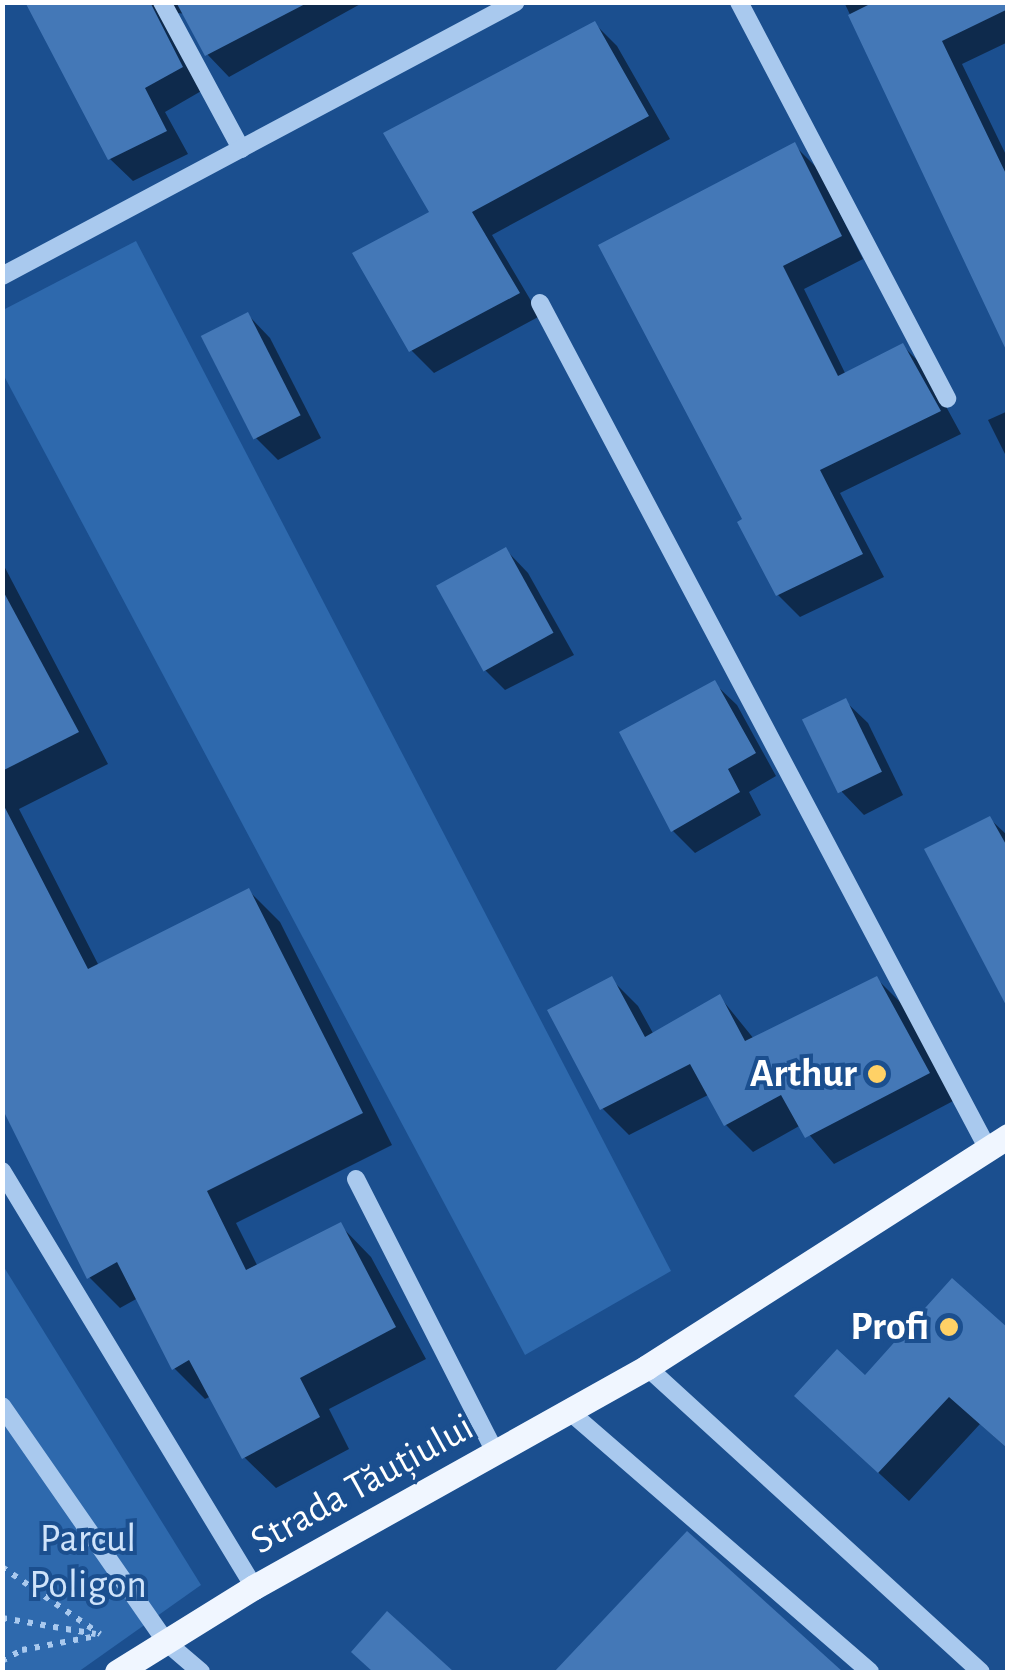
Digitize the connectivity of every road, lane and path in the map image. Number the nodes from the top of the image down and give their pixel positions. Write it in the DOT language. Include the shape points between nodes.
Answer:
graph roads {
  1 [pos="162,2"];
  2 [pos="516,2"];
  3 [pos="739,2"];
  4 [pos="242,149"];
  5 [pos="2,276"];
  6 [pos="540,303"];
  7 [pos="947,400"];
  8 [pos="998,1142"];
  9 [pos="2,1170"];
  10 [pos="356,1179"];
  11 [pos="646,1366"];
  12 [pos="2,1406"];
  13 [pos="569,1411"];
  14 [pos="496,1454"];
  15 [pos="2,1567"];
  16 [pos="254,1587"];
  17 [pos="2,1618"];
  18 [pos="102,1635"];
  19 [pos="166,1642"];
  20 [pos="2,1661"];
  21 [pos="117,1672"];
  22 [pos="201,1672"];
  23 [pos="870,1672"];
  24 [pos="981,1672"];
  1 -- 4 [label="street"];
  2 -- 4 [label="street"];
  3 -- 7 [label="street"];
  4 -- 5 [label="street"];
  6 -- 8 [label="street"];
  8 -- 11 [label="main road, Strada Tăuțiului"];
  9 -- 16 [label="street"];
  10 -- 14 [label="street"];
  11 -- 13 [label="main road, Strada Tăuțiului"];
  11 -- 24 [label="street"];
  12 -- 19 [label="street"];
  13 -- 14 [label="main road, Strada Tăuțiului"];
  13 -- 23 [label="street"];
  14 -- 16 [label="main road, Strada Tăuțiului"];
  15 -- 18 [label="path"];
  16 -- 19 [label="main road, Strada Tăuțiului"];
  17 -- 18 [label="path"];
  18 -- 19 [label="path"];
  18 -- 20 [label="path" via="22,1650"];
  19 -- 21 [label="main road, Strada Tăuțiului"];
  19 -- 22 [label="street"];
}
